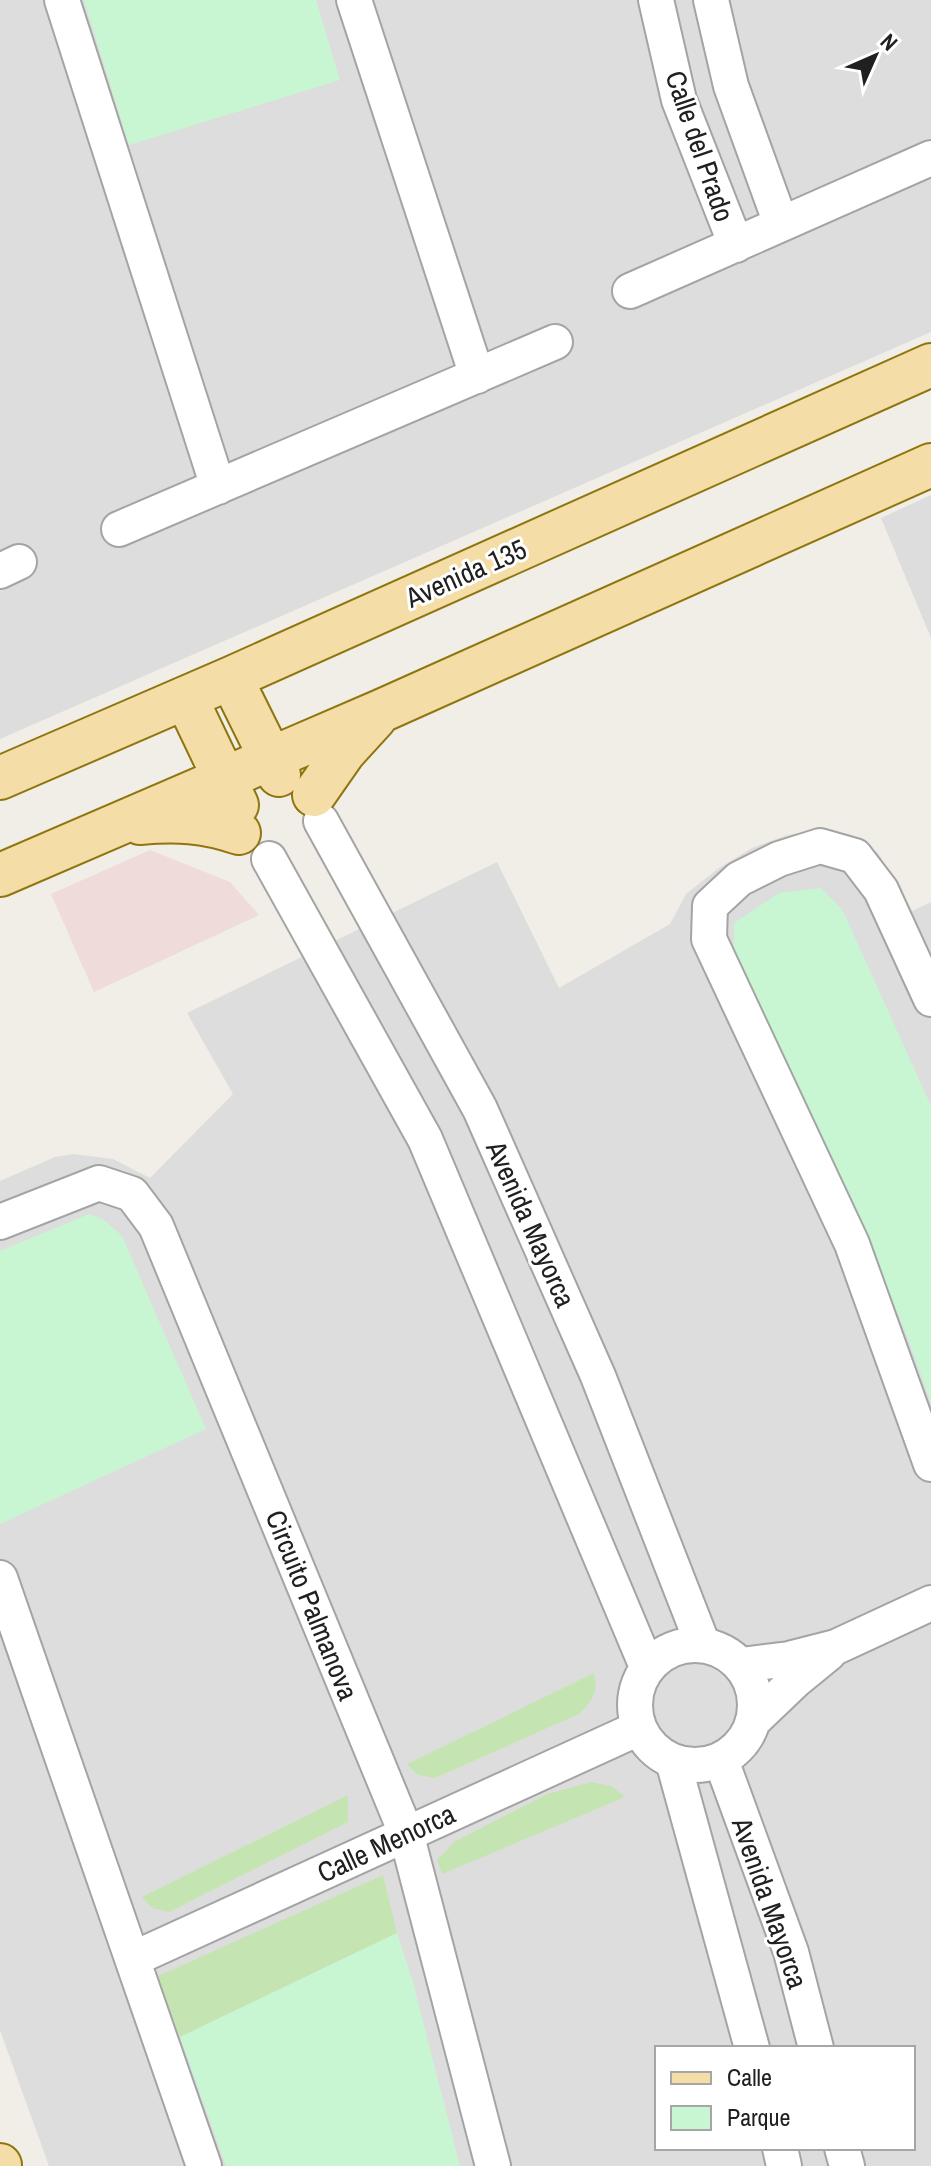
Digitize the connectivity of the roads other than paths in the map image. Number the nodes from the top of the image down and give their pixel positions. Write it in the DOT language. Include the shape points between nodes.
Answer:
graph roads {
  1 [pos="62,0"];
  2 [pos="354,0"];
  3 [pos="656,0"];
  4 [pos="711,0"];
  5 [pos="931,158"];
  6 [pos="781,224"];
  7 [pos="736,245"];
  8 [pos="630,291"];
  9 [pos="555,342"];
  10 [pos="931,365"];
  11 [pos="477,376"];
  12 [pos="931,465"];
  13 [pos="218,487"];
  14 [pos="119,529"];
  15 [pos="231,678"];
  16 [pos="186,698"];
  17 [pos="381,711"];
  18 [pos="0,778"];
  19 [pos="296,788"];
  20 [pos="243,819"];
  21 [pos="118,824"];
  22 [pos="0,875"];
  23 [pos="931,999"];
  24 [pos="0,1222"];
  25 [pos="931,1464"];
  26 [pos="0,1578"];
  27 [pos="931,1603"];
  28 [pos="703,1645"];
  29 [pos="836,1647"];
  30 [pos="741,1665"];
  31 [pos="647,1667"];
  32 [pos="753,1721"];
  33 [pos="639,1728"];
  34 [pos="721,1760"];
  35 [pos="673,1761"];
  36 [pos="406,1833"];
  37 [pos="133,1959"];
  38 [pos="751,2046"];
  39 [pos="815,2046"];
  40 [pos="204,2166"];
  41 [pos="493,2166"];
  1 -- 13 [label="street"];
  2 -- 11 [label="street"];
  3 -- 7 [label="street, Calle del Prado" via="679,100"];
  4 -- 6 [label="street, Calle del Prado" via="731,86"];
  5 -- 6 [label="street"];
  6 -- 7 [label="street"];
  7 -- 8 [label="street"];
  9 -- 11 [label="street"];
  10 -- 15 [label="main road, Avenida 135"];
  11 -- 13 [label="street"];
  12 -- 17 [label="main road"];
  13 -- 14 [label="street"];
  15 -- 16 [label="main road, Avenida 135"];
  15 -- 19 [label="main road"];
  16 -- 18 [label="main road, Avenida 135"];
  16 -- 20 [label="main road"];
  17 -- 19 [label="main road"];
  17 -- 19 [label="main road" via="344,752"];
  19 -- 20 [label="main road"];
  19 -- 20 [label="street" via="318,835 298,856 284,860"];
  19 -- 28 [label="street, Avenida Mayorca" via="480,1109 598,1376"];
  20 -- 21 [label="main road"];
  20 -- 21 [label="main road"];
  20 -- 31 [label="street" via="425,1139"];
  21 -- 22 [label="main road"];
  23 -- 25 [label="street" via="881,890 855,856 820,846 779,859 739,879 710,906 709,939 852,1244"];
  24 -- 36 [label="street, Circuito Palmanova" via="99,1183 132,1194 156,1226"];
  26 -- 37 [label="street"];
  27 -- 29 [label="street"];
  28 -- 30 [label="street"];
  28 -- 31 [label="street" via="673,1649"];
  29 -- 30 [label="street"];
  29 -- 32 [label="street"];
  30 -- 32 [label="street" via="754,1692"];
  31 -- 33 [label="street" via="635,1696"];
  32 -- 34 [label="street" via="735,1751"];
  33 -- 35 [label="street" via="652,1748"];
  33 -- 36 [label="street, Calle Menorca"];
  34 -- 35 [label="street" via="697,1765"];
  34 -- 39 [label="street, Avenida Mayorca" via="791,1952"];
  35 -- 38 [label="street"];
  36 -- 37 [label="street, Calle Menorca"];
  36 -- 41 [label="street, Circuito Palmanova"];
  37 -- 40 [label="street"];
}
